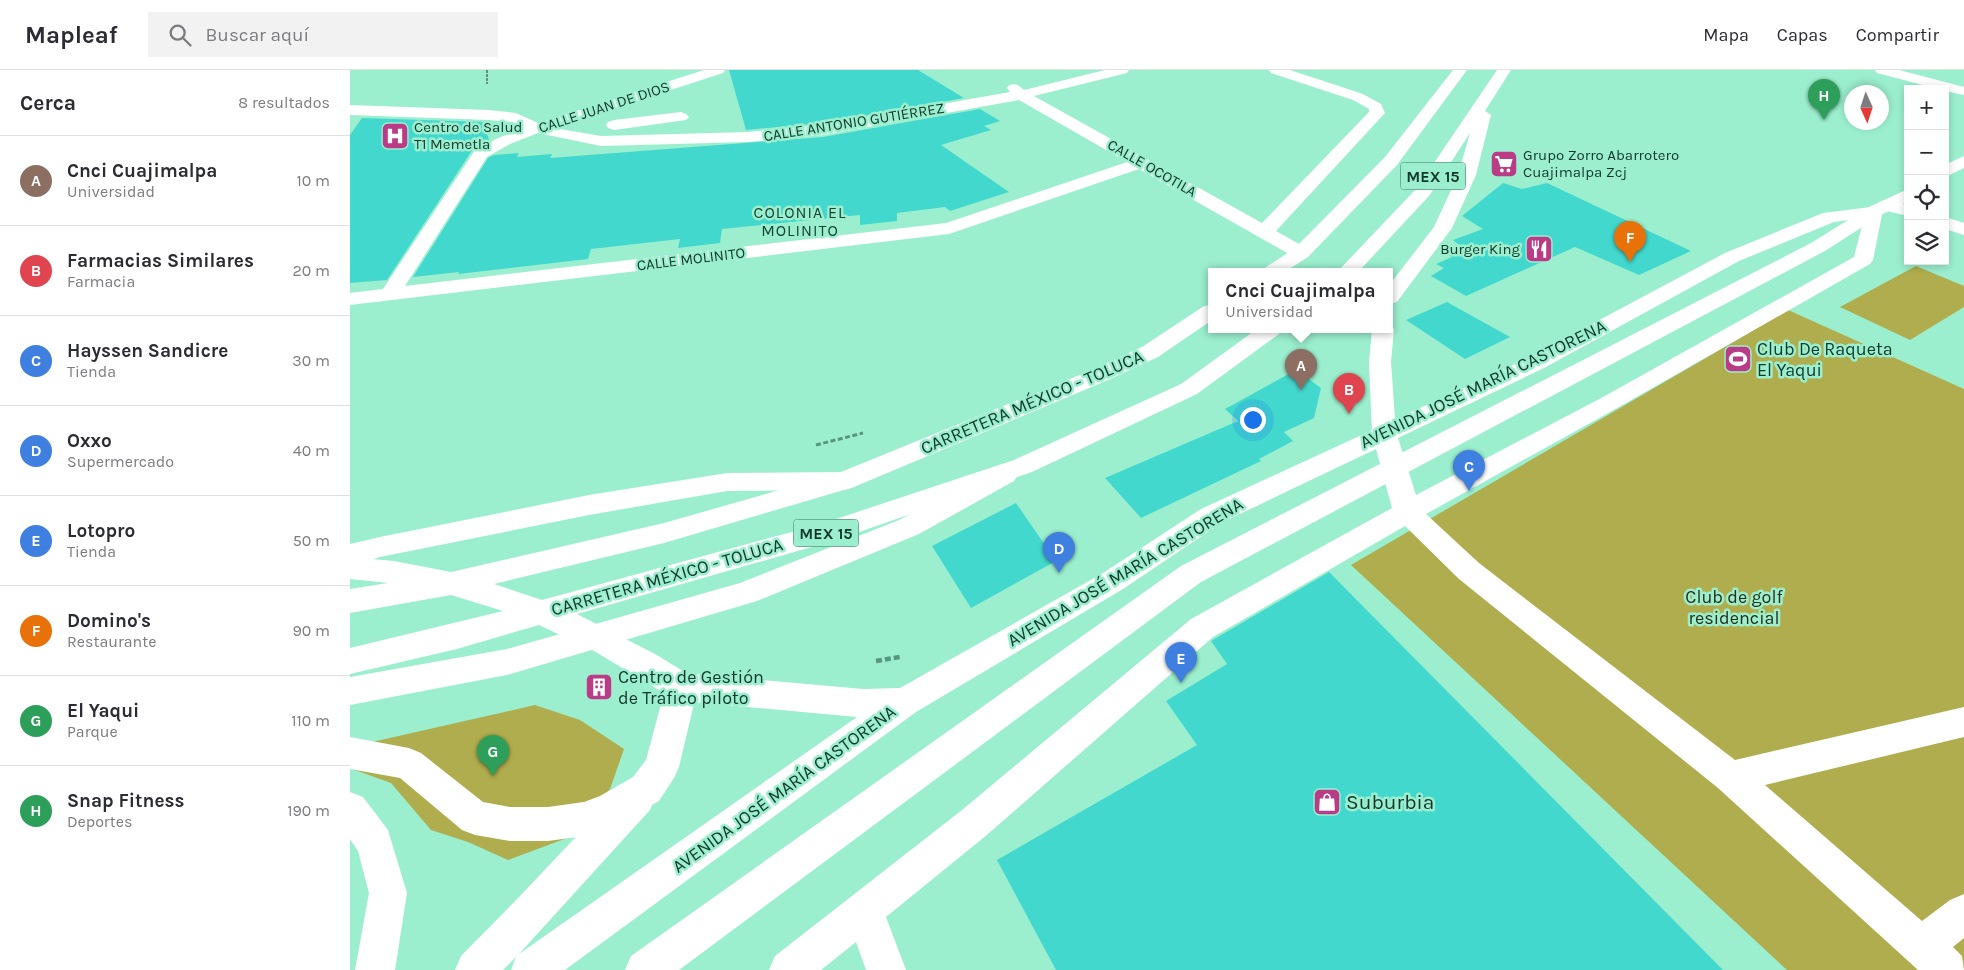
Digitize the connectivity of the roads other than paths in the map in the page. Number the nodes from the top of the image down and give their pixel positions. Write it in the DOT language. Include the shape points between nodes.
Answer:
graph roads {
  1 [pos="718,70"];
  2 [pos="1122,70"];
  3 [pos="1276,70"];
  4 [pos="1460,70"];
  5 [pos="1504,70"];
  6 [pos="1882,70"];
  7 [pos="1001,82"];
  8 [pos="1022,86"];
  9 [pos="1964,91"];
  10 [pos="1488,94"];
  11 [pos="350,110"];
  12 [pos="681,117"];
  13 [pos="746,122"];
  14 [pos="537,128"];
  15 [pos="623,141"];
  16 [pos="1964,161"];
  17 [pos="1142,162"];
  18 [pos="1949,170"];
  19 [pos="1904,196"];
  20 [pos="1881,208"];
  21 [pos="1904,211"];
  22 [pos="1949,224"];
  23 [pos="1964,229"];
  24 [pos="1264,232"];
  25 [pos="1301,253"];
  26 [pos="1278,268"];
  27 [pos="1351,268"];
  28 [pos="1393,294"];
  29 [pos="390,295"];
  30 [pos="350,299"];
  31 [pos="1208,314"];
  32 [pos="1266,333"];
  33 [pos="1382,333"];
  34 [pos="1384,433"];
  35 [pos="1023,466"];
  36 [pos="845,482"];
  37 [pos="1407,512"];
  38 [pos="350,555"];
  39 [pos="350,568"];
  40 [pos="350,601"];
  41 [pos="350,661"];
  42 [pos="682,687"];
  43 [pos="350,691"];
  44 [pos="904,702"];
  45 [pos="1964,722"];
  46 [pos="350,753"];
  47 [pos="1730,777"];
  48 [pos="646,788"];
  49 [pos="350,809"];
  50 [pos="864,910"];
  51 [pos="1964,914"];
  52 [pos="1934,958"];
  53 [pos="375,970"];
  54 [pos="475,970"];
  55 [pos="531,970"];
  56 [pos="644,970"];
  57 [pos="789,970"];
  58 [pos="886,970"];
  1 -- 14 [label="street, CALLE JUAN DE DIOS"];
  2 -- 8 [label="street, CALLE ANTONIO GUTIÉRREZ"];
  3 -- 24 [label="street" via="1358,97 1376,107 1377,113"];
  4 -- 25 [label="street, MEX 15" via="1391,161"];
  5 -- 10 [label="street, MEX 15"];
  6 -- 9 [label="street"];
  7 -- 8 [label="street, CALLE OCOTILA"];
  8 -- 15 [label="street, CALLE ANTONIO GUTIÉRREZ" via="822,130 748,138"];
  8 -- 17 [label="street, CALLE OCOTILA"];
  10 -- 27 [label="street, MEX 15" via="1423,192"];
  10 -- 28 [label="street" via="1468,175 1443,228"];
  11 -- 14 [label="street" via="489,115 516,118"];
  12 -- 14 [label="street" via="593,128"];
  13 -- 15 [label="street"];
  14 -- 15 [label="street, CALLE ANTONIO GUTIÉRREZ" via="583,140"];
  14 -- 29 [label="street, CALLE JUAN DE DIOS" via="481,154"];
  16 -- 18 [label="street"];
  17 -- 24 [label="street, CALLE OCOTILA"];
  17 -- 29 [label="street, CALLE MOLINITO" via="949,228"];
  19 -- 20 [label="street, AVENIDA JOSÉ MARÍA CASTORENA"];
  20 -- 21 [label="street"];
  20 -- 34 [label="street, AVENIDA JOSÉ MARÍA CASTORENA" via="1830,218 1732,257 1536,363"];
  20 -- 37 [label="street" via="1863,260"];
  20 -- 56 [label="street, AVENIDA JOSÉ MARÍA CASTORENA" via="1818,247 1191,574"];
  22 -- 23 [label="street"];
  24 -- 25 [label="street, CALLE OCOTILA"];
  25 -- 26 [label="street, MEX 15"];
  29 -- 30 [label="street, CALLE MOLINITO"];
  31 -- 36 [label="street, CARRETERA MÉXICO - TOLUCA / MEX 15" via="1150,352"];
  32 -- 35 [label="street, CARRETERA MÉXICO - TOLUCA / MEX 15" via="1189,389"];
  33 -- 34 [label="street"];
  34 -- 37 [label="street"];
  34 -- 44 [label="street, AVENIDA JOSÉ MARÍA CASTORENA" via="1212,516 1113,581"];
  35 -- 41 [label="street, CARRETERA MÉXICO - TOLUCA / MEX 15" via="826,533 457,636"];
  35 -- 43 [label="street" via="909,527 747,593 507,662"];
  36 -- 38 [label="street" via="727,482 588,505"];
  36 -- 40 [label="street, CARRETERA MÉXICO - TOLUCA / MEX 15" via="664,533 449,584"];
  37 -- 47 [label="street" via="1469,571"];
  37 -- 50 [label="street" via="1202,628 974,822"];
  39 -- 42 [label="street" via="379,569 465,586 535,609 646,663"];
  42 -- 44 [label="street" via="863,703"];
  42 -- 48 [label="street" via="662,767"];
  44 -- 55 [label="street, AVENIDA JOSÉ MARÍA CASTORENA"];
  45 -- 47 [label="street"];
  46 -- 48 [label="street" via="409,764 475,818 510,824 548,824 584,818 612,808"];
  47 -- 52 [label="street"];
  48 -- 54 [label="street"];
  49 -- 53 [label="street" via="375,843 388,893"];
  50 -- 57 [label="street"];
  50 -- 58 [label="street"];
  51 -- 52 [label="street"];
}
